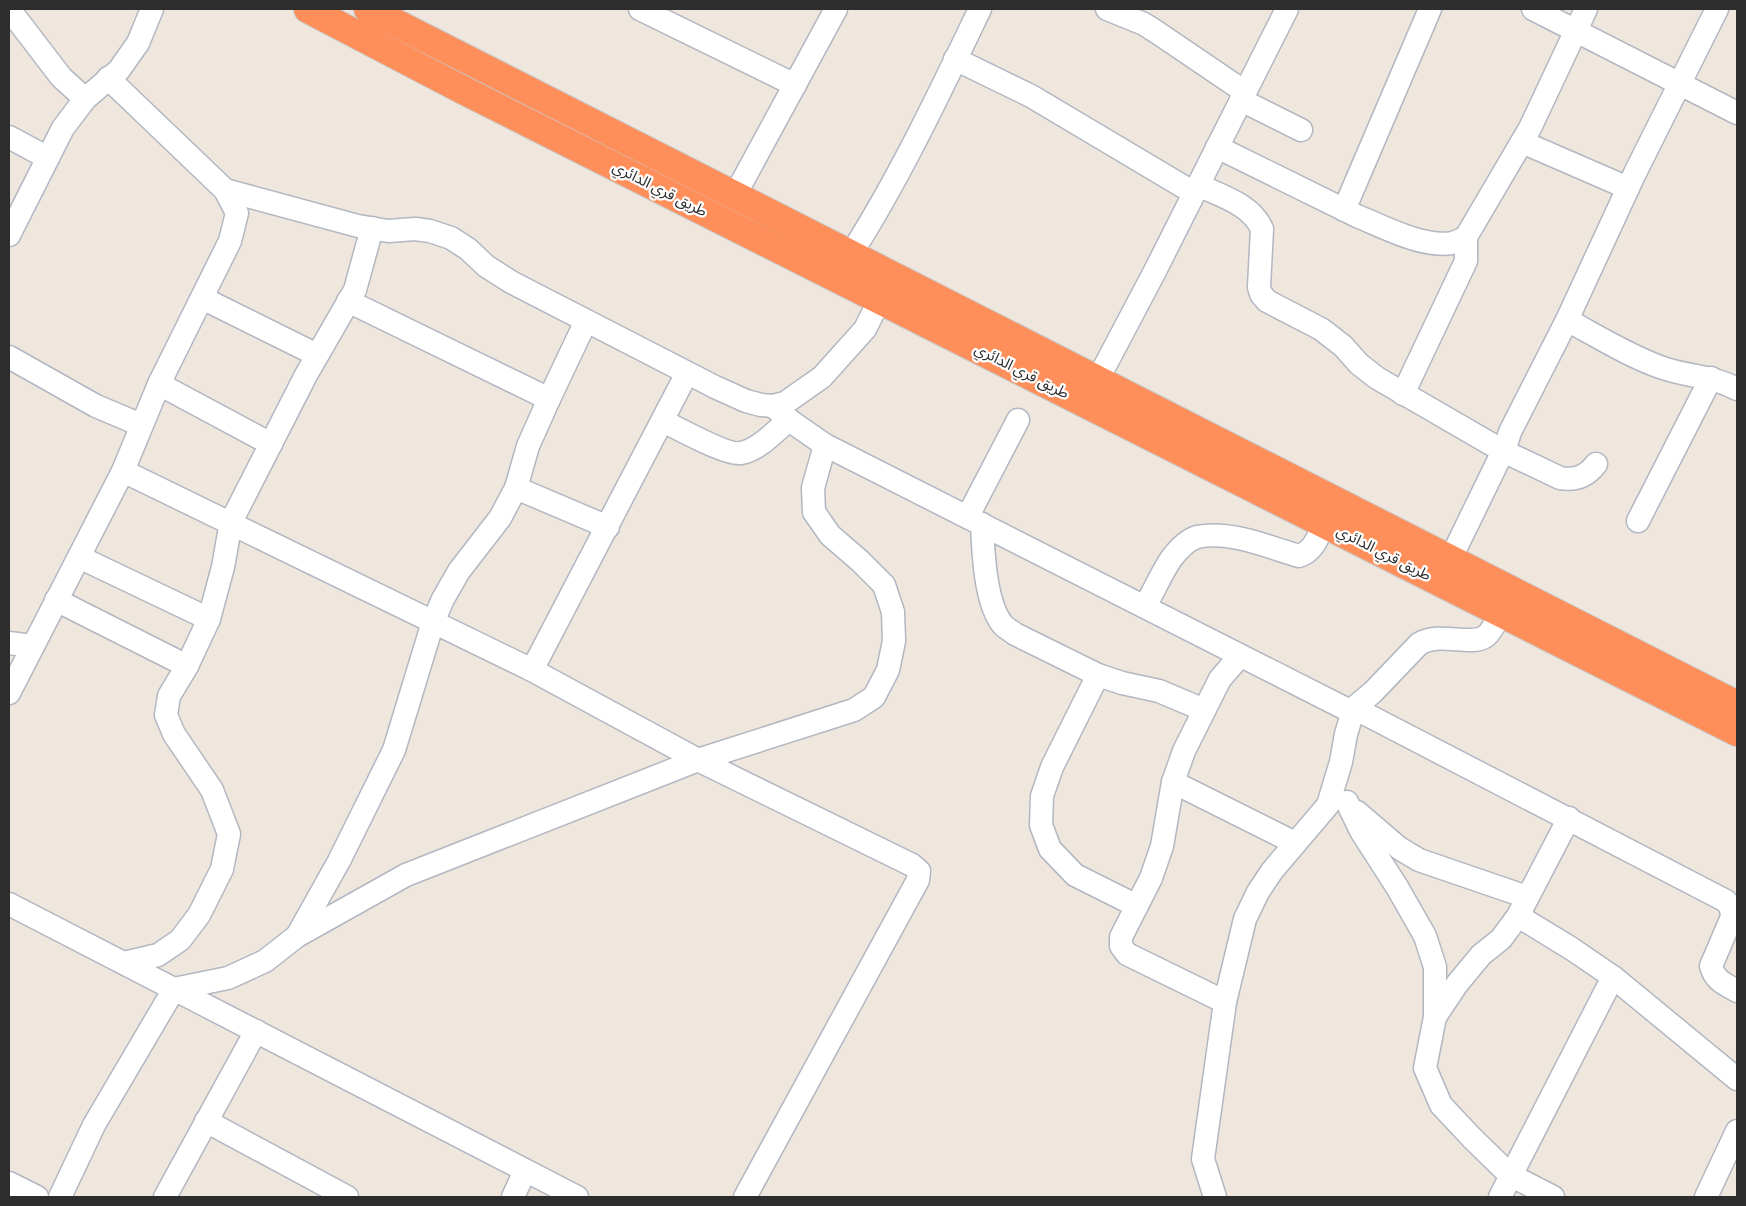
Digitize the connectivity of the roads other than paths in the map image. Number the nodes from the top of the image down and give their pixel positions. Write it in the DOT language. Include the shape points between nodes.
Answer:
graph roads {
  1 [pos="9,9"];
  2 [pos="152,9"];
  3 [pos="308,9"];
  4 [pos="368,9"];
  5 [pos="640,9"];
  6 [pos="836,9"];
  7 [pos="980,9"];
  8 [pos="1107,9"];
  9 [pos="1287,9"];
  10 [pos="1430,9"];
  11 [pos="1533,9"];
  12 [pos="1586,9"];
  13 [pos="1717,9"];
  14 [pos="400,16"];
  15 [pos="1575,29"];
  16 [pos="955,60"];
  17 [pos="477,64"];
  18 [pos="108,78"];
  19 [pos="1679,84"];
  20 [pos="795,85"];
  21 [pos="463,90"];
  22 [pos="1243,96"];
  23 [pos="84,99"];
  24 [pos="1737,114"];
  25 [pos="1301,130"];
  26 [pos="9,137"];
  27 [pos="1522,142"];
  28 [pos="1217,147"];
  29 [pos="48,158"];
  30 [pos="1628,188"];
  31 [pos="1196,189"];
  32 [pos="226,190"];
  33 [pos="735,195"];
  34 [pos="1344,210"];
  35 [pos="372,228"];
  36 [pos="9,235"];
  37 [pos="1466,237"];
  38 [pos="850,254"];
  39 [pos="202,298"];
  40 [pos="880,300"];
  41 [pos="348,301"];
  42 [pos="1566,320"];
  43 [pos="586,321"];
  44 [pos="317,355"];
  45 [pos="9,357"];
  46 [pos="687,373"];
  47 [pos="1711,378"];
  48 [pos="1098,381"];
  49 [pos="159,384"];
  50 [pos="1737,389"];
  51 [pos="1403,394"];
  52 [pos="549,399"];
  53 [pos="781,413"];
  54 [pos="1018,420"];
  55 [pos="663,421"];
  56 [pos="141,425"];
  57 [pos="271,444"];
  58 [pos="825,444"];
  59 [pos="1503,452"];
  60 [pos="1596,464"];
  61 [pos="123,471"];
  62 [pos="516,488"];
  63 [pos="975,520"];
  64 [pos="1638,521"];
  65 [pos="231,522"];
  66 [pos="1324,523"];
  67 [pos="608,527"];
  68 [pos="79,557"];
  69 [pos="1450,560"];
  70 [pos="56,600"];
  71 [pos="1145,606"];
  72 [pos="1502,613"];
  73 [pos="209,619"];
  74 [pos="433,622"];
  75 [pos="9,643"];
  76 [pos="33,646"];
  77 [pos="1240,656"];
  78 [pos="187,666"];
  79 [pos="532,670"];
  80 [pos="1098,675"];
  81 [pos="9,693"];
  82 [pos="1737,705"];
  83 [pos="1204,710"];
  84 [pos="1353,710"];
  85 [pos="1737,732"];
  86 [pos="698,760"];
  87 [pos="1173,782"];
  88 [pos="1340,795"];
  89 [pos="1569,818"];
  90 [pos="1295,843"];
  91 [pos="9,904"];
  92 [pos="1136,906"];
  93 [pos="1522,907"];
  94 [pos="297,936"];
  95 [pos="124,963"];
  96 [pos="1613,977"];
  97 [pos="174,989"];
  98 [pos="1737,991"];
  99 [pos="1225,1002"];
  100 [pos="1435,1018"];
  101 [pos="256,1031"];
  102 [pos="1737,1079"];
  103 [pos="206,1121"];
  104 [pos="1737,1131"];
  105 [pos="524,1171"];
  106 [pos="1510,1175"];
  107 [pos="9,1183"];
  108 [pos="38,1197"];
  109 [pos="60,1197"];
  110 [pos="165,1197"];
  111 [pos="347,1197"];
  112 [pos="513,1197"];
  113 [pos="577,1197"];
  114 [pos="745,1197"];
  115 [pos="1215,1197"];
  116 [pos="1500,1197"];
  117 [pos="1553,1197"];
  118 [pos="1706,1197"];
  1 -- 23 [label="street" via="60,77"];
  2 -- 18 [label="street" via="138,43 119,70"];
  3 -- 21 [label="highway, طريق قري الدائري"];
  4 -- 14 [label="highway, طريق قري الدائري"];
  5 -- 20 [label="street"];
  6 -- 20 [label="street"];
  7 -- 16 [label="street"];
  8 -- 22 [label="street" via="1144,24"];
  9 -- 22 [label="street"];
  10 -- 34 [label="street"];
  11 -- 15 [label="street"];
  12 -- 15 [label="street"];
  13 -- 19 [label="street"];
  14 -- 17 [label="highway, طريق قري الدائري"];
  15 -- 19 [label="street"];
  15 -- 27 [label="street"];
  16 -- 31 [label="street" via="1031,96"];
  16 -- 38 [label="street" via="875,216"];
  17 -- 21 [label="highway"];
  17 -- 33 [label="highway, طريق قري الدائري"];
  18 -- 23 [label="street"];
  18 -- 32 [label="street"];
  19 -- 24 [label="street"];
  19 -- 30 [label="street"];
  20 -- 33 [label="street"];
  21 -- 40 [label="highway, طريق قري الدائري"];
  22 -- 25 [label="street"];
  22 -- 28 [label="street"];
  23 -- 29 [label="street" via="63,128"];
  26 -- 29 [label="street"];
  27 -- 30 [label="street"];
  27 -- 37 [label="street"];
  28 -- 31 [label="street"];
  28 -- 34 [label="street"];
  29 -- 36 [label="street"];
  30 -- 42 [label="street"];
  31 -- 48 [label="street"];
  31 -- 51 [label="street" via="1249,211 1259,223 1262,229 1258,287 1267,301 1320,329 1343,346 1359,364"];
  32 -- 35 [label="street"];
  32 -- 39 [label="street" via="237,213 230,241"];
  33 -- 38 [label="highway, طريق قري الدائري"];
  34 -- 37 [label="street" via="1406,236 1438,244 1454,243"];
  35 -- 41 [label="street" via="355,290"];
  35 -- 43 [label="street" via="388,231 415,229 451,238 512,282"];
  37 -- 51 [label="street" via="1466,261"];
  38 -- 48 [label="highway, طريق قري الدائري"];
  39 -- 44 [label="street"];
  39 -- 49 [label="street"];
  40 -- 53 [label="street" via="865,329 822,377 785,403"];
  40 -- 66 [label="highway, طريق قري الدائري"];
  41 -- 44 [label="street"];
  41 -- 52 [label="street"];
  42 -- 47 [label="street" via="1661,368"];
  42 -- 59 [label="street"];
  43 -- 46 [label="street"];
  43 -- 52 [label="street"];
  44 -- 57 [label="street"];
  45 -- 56 [label="street" via="96,406"];
  46 -- 53 [label="street" via="746,401"];
  46 -- 55 [label="street"];
  47 -- 50 [label="street"];
  47 -- 64 [label="street"];
  48 -- 69 [label="highway, طريق قري الدائري"];
  49 -- 56 [label="street"];
  49 -- 57 [label="street"];
  51 -- 59 [label="street"];
  52 -- 62 [label="street" via="528,446"];
  53 -- 55 [label="street" via="754,448 740,454 718,448"];
  53 -- 58 [label="street"];
  54 -- 63 [label="street"];
  55 -- 67 [label="street"];
  56 -- 61 [label="street"];
  57 -- 65 [label="street"];
  58 -- 63 [label="street"];
  58 -- 86 [label="street" via="813,488 814,512 830,535 884,585 893,612 894,641 888,670 874,697 854,710"];
  59 -- 60 [label="street" via="1560,478 1582,476"];
  59 -- 69 [label="street"];
  61 -- 65 [label="street"];
  61 -- 68 [label="street"];
  62 -- 67 [label="street"];
  62 -- 74 [label="street" via="500,518 459,571"];
  63 -- 71 [label="street"];
  63 -- 80 [label="street" via="991,598 1003,625"];
  65 -- 73 [label="street"];
  65 -- 74 [label="street"];
  66 -- 71 [label="street" via="1311,550 1299,556 1244,539 1198,537 1172,558"];
  66 -- 72 [label="highway, طريق قري الدائري"];
  67 -- 79 [label="street"];
  68 -- 70 [label="street"];
  68 -- 73 [label="street"];
  69 -- 82 [label="highway, طريق قري الدائري"];
  70 -- 76 [label="street"];
  70 -- 78 [label="street"];
  71 -- 77 [label="street"];
  72 -- 84 [label="street" via="1482,639 1425,640"];
  72 -- 85 [label="highway, طريق قري الدائري"];
  73 -- 78 [label="street"];
  74 -- 79 [label="street"];
  74 -- 94 [label="street" via="394,750 339,861"];
  75 -- 76 [label="street"];
  76 -- 81 [label="street"];
  77 -- 83 [label="street" via="1220,679"];
  77 -- 84 [label="street"];
  78 -- 95 [label="street" via="169,696 166,715 174,734 212,790 229,834 222,869 199,915 180,940 158,955"];
  79 -- 86 [label="street"];
  80 -- 83 [label="street" via="1159,691"];
  80 -- 92 [label="street" via="1052,767 1042,796 1041,825 1050,849 1075,875"];
  83 -- 87 [label="street"];
  84 -- 88 [label="street"];
  84 -- 89 [label="street"];
  86 -- 94 [label="street" via="406,874"];
  86 -- 114 [label="street" via="912,864 919,871 918,880"];
  87 -- 90 [label="street"];
  87 -- 92 [label="street" via="1162,846 1151,878"];
  88 -- 90 [label="street"];
  88 -- 93 [label="street" via="1400,848 1419,860"];
  88 -- 100 [label="street" via="1425,936 1435,967"];
  89 -- 93 [label="street"];
  89 -- 98 [label="street" via="1726,900 1732,917 1711,966 1720,981"];
  90 -- 99 [label="street" via="1250,907"];
  91 -- 95 [label="street"];
  92 -- 99 [label="street" via="1121,937 1121,946 1127,954"];
  93 -- 96 [label="street" via="1572,949"];
  93 -- 100 [label="street" via="1501,939 1481,955 1457,984"];
  94 -- 97 [label="street" via="265,960 228,978"];
  95 -- 97 [label="street"];
  96 -- 102 [label="street"];
  96 -- 106 [label="street"];
  97 -- 101 [label="street"];
  97 -- 109 [label="street" via="94,1125"];
  99 -- 115 [label="street" via="1203,1159"];
  100 -- 106 [label="street" via="1425,1068 1441,1105"];
  101 -- 103 [label="street"];
  101 -- 105 [label="street"];
  103 -- 110 [label="street"];
  103 -- 111 [label="street"];
  104 -- 118 [label="street"];
  105 -- 112 [label="street"];
  105 -- 113 [label="street"];
  106 -- 116 [label="street"];
  106 -- 117 [label="street"];
  107 -- 108 [label="street"];
}
